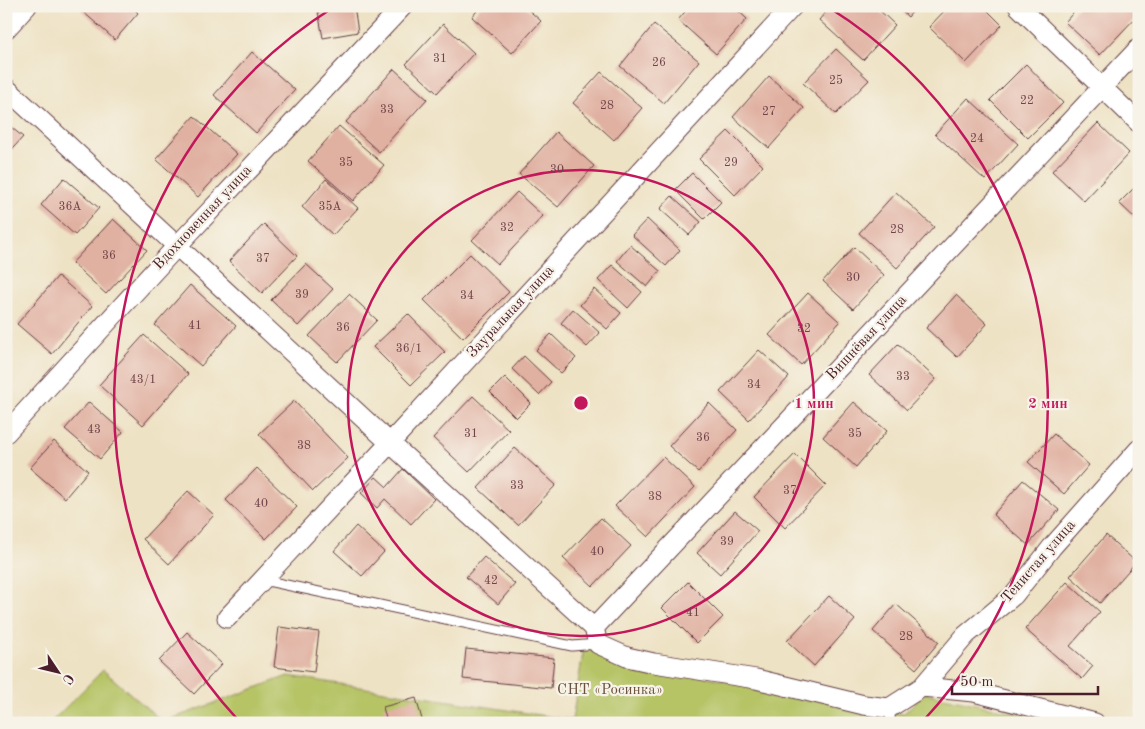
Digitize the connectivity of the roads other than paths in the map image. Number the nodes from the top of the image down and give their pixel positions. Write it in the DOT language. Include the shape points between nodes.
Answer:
graph roads {
  1 [pos="27,6"];
  2 [pos="404,6"];
  3 [pos="793,6"];
  4 [pos="1018,6"];
  5 [pos="6,28"];
  6 [pos="1139,48"];
  7 [pos="6,88"];
  8 [pos="1102,88"];
  9 [pos="1139,122"];
  10 [pos="176,246"];
  11 [pos="6,433"];
  12 [pos="390,443"];
  13 [pos="1139,448"];
  14 [pos="262,580"];
  15 [pos="227,618"];
  16 [pos="596,636"];
  17 [pos="922,687"];
  18 [pos="890,716"];
  19 [pos="1095,723"];
  1 -- 5 [label="street"];
  2 -- 10 [label="street, Вдохновенная улица"];
  3 -- 12 [label="street, Зауральная улица"];
  4 -- 8 [label="street"];
  6 -- 8 [label="street, Вишнёвая улица"];
  7 -- 10 [label="street"];
  8 -- 9 [label="street"];
  8 -- 16 [label="street, Вишнёвая улица"];
  10 -- 11 [label="street, Вдохновенная улица"];
  10 -- 12 [label="street"];
  12 -- 14 [label="street, Зауральная улица"];
  12 -- 16 [label="street"];
  13 -- 17 [label="street, Тенистая улица" via="1014,595 966,635"];
  14 -- 15 [label="street, Зауральная улица"];
  14 -- 16 [label="lane" via="572,646"];
  16 -- 18 [label="street" via="627,657 756,679 864,704"];
  17 -- 18 [label="street, Тенистая улица"];
  17 -- 19 [label="street" via="974,692"];
}
